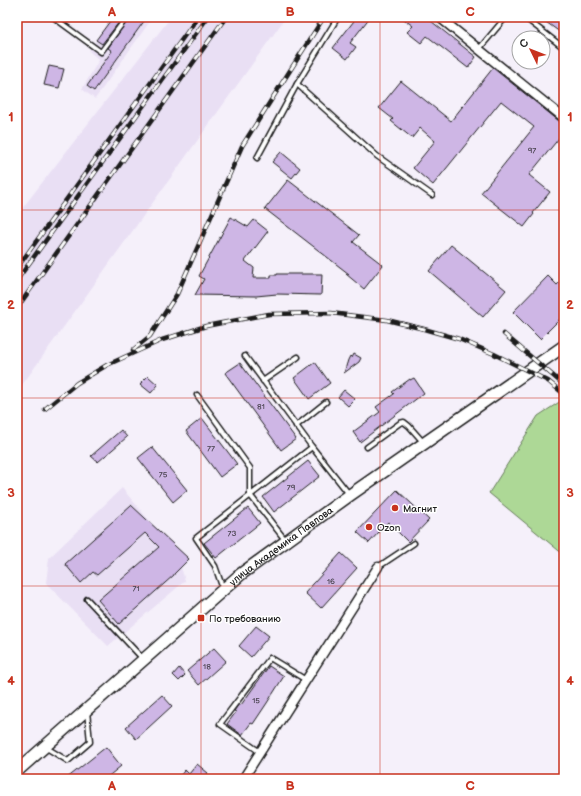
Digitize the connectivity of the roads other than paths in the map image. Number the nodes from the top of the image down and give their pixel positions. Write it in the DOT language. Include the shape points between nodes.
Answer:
graph roads {
  1 [pos="53,17"];
  2 [pos="126,17"];
  3 [pos="338,17"];
  4 [pos="506,17"];
  5 [pos="524,17"];
  6 [pos="443,18"];
  7 [pos="479,48"];
  8 [pos="564,48"];
  9 [pos="297,84"];
  10 [pos="564,118"];
  11 [pos="256,158"];
  12 [pos="432,195"];
  13 [pos="564,346"];
  14 [pos="245,356"];
  15 [pos="298,357"];
  16 [pos="263,382"];
  17 [pos="197,395"];
  18 [pos="326,402"];
  19 [pos="296,426"];
  20 [pos="424,443"];
  21 [pos="312,447"];
  22 [pos="366,447"];
  23 [pos="250,495"];
  24 [pos="350,495"];
  25 [pos="286,541"];
  26 [pos="414,543"];
  27 [pos="378,567"];
  28 [pos="223,590"];
  29 [pos="87,598"];
  30 [pos="144,660"];
  31 [pos="306,680"];
  32 [pos="87,710"];
  33 [pos="45,747"];
  34 [pos="260,752"];
  35 [pos="17,771"];
  36 [pos="243,779"];
  1 -- 2 [label="lane" via="101,52"];
  3 -- 9 [label="lane"];
  4 -- 7 [label="lane"];
  5 -- 8 [label="lane"];
  6 -- 7 [label="street"];
  7 -- 10 [label="street"];
  9 -- 11 [label="lane"];
  9 -- 12 [label="lane" via="377,156"];
  13 -- 20 [label="street, улица Академика Павлова"];
  14 -- 16 [label="lane"];
  15 -- 16 [label="lane"];
  16 -- 19 [label="lane"];
  17 -- 23 [label="lane" via="250,468"];
  18 -- 19 [label="lane"];
  19 -- 21 [label="lane"];
  20 -- 22 [label="lane" via="404,422"];
  20 -- 24 [label="street, улица Академика Павлова"];
  21 -- 23 [label="lane"];
  21 -- 24 [label="lane"];
  23 -- 25 [label="lane"];
  23 -- 28 [label="lane" via="196,538 215,566"];
  24 -- 25 [label="street, улица Академика Павлова"];
  25 -- 28 [label="street, улица Академика Павлова"];
  26 -- 27 [label="lane"];
  27 -- 31 [label="street"];
  28 -- 30 [label="street, улица Академика Павлова"];
  29 -- 30 [label="lane"];
  30 -- 32 [label="street, улица Академика Павлова"];
  31 -- 34 [label="street"];
  31 -- 34 [label="lane" via="270,658 220,724"];
  32 -- 33 [label="street, улица Академика Павлова"];
  32 -- 33 [label="lane" via="90,742 68,761"];
  33 -- 35 [label="street, улица Академика Павлова"];
  34 -- 36 [label="street"];
}
